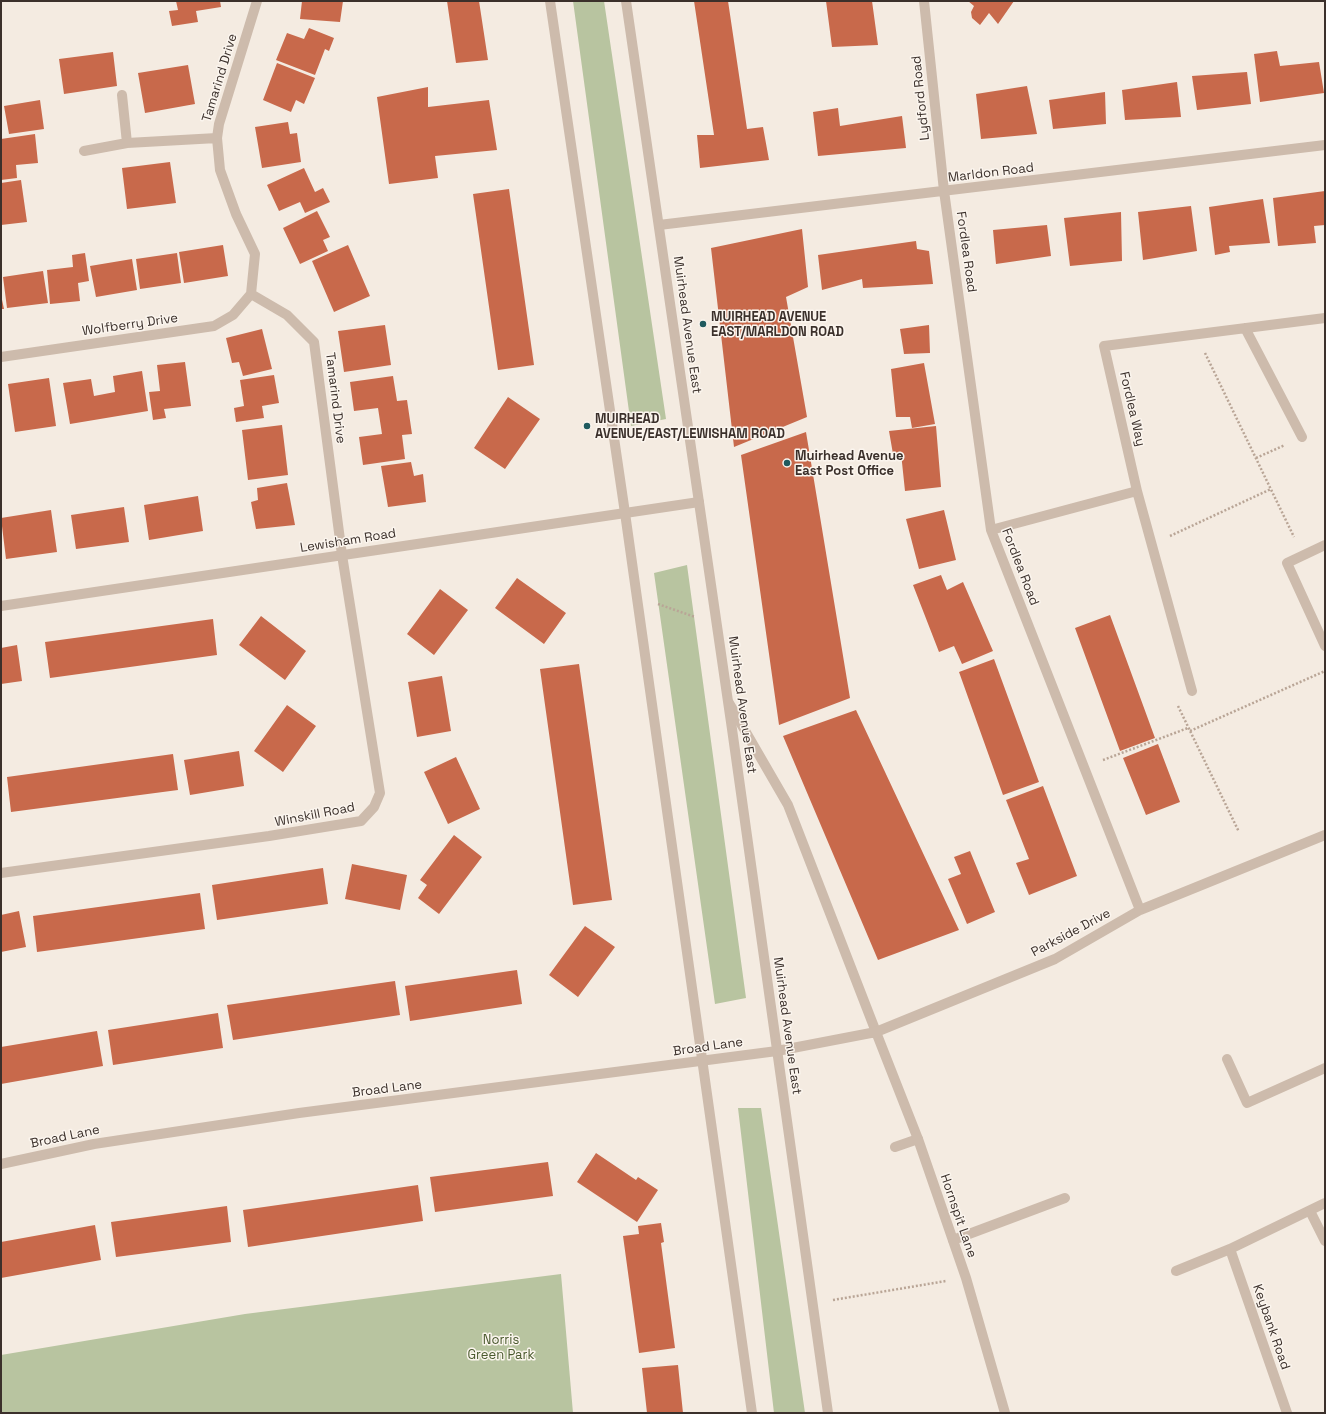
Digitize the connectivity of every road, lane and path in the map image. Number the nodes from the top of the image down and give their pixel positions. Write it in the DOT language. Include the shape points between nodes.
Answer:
graph roads {
  1 [pos="257,1"];
  2 [pos="550,1"];
  3 [pos="626,1"];
  4 [pos="924,1"];
  5 [pos="122,96"];
  6 [pos="217,138"];
  7 [pos="127,143"];
  8 [pos="1325,145"];
  9 [pos="84,151"];
  10 [pos="944,191"];
  11 [pos="659,225"];
  12 [pos="251,294"];
  13 [pos="1325,318"];
  14 [pos="1245,328"];
  15 [pos="1196,334"];
  16 [pos="1,357"];
  17 [pos="1302,437"];
  18 [pos="1256,458"];
  19 [pos="1271,489"];
  20 [pos="1137,491"];
  21 [pos="699,502"];
  22 [pos="625,512"];
  23 [pos="991,530"];
  24 [pos="1152,545"];
  25 [pos="1325,545"];
  26 [pos="342,555"];
  27 [pos="1303,556"];
  28 [pos="638,605"];
  29 [pos="1,606"];
  30 [pos="716,614"];
  31 [pos="1325,646"];
  32 [pos="1325,671"];
  33 [pos="1192,691"];
  34 [pos="728,703"];
  35 [pos="1189,729"];
  36 [pos="1084,767"];
  37 [pos="1239,832"];
  38 [pos="1325,835"];
  39 [pos="1,873"];
  40 [pos="1140,910"];
  41 [pos="876,1032"];
  42 [pos="778,1051"];
  43 [pos="1227,1059"];
  44 [pos="702,1061"];
  45 [pos="1325,1068"];
  46 [pos="918,1139"];
  47 [pos="895,1146"];
  48 [pos="1,1164"];
  49 [pos="1065,1198"];
  50 [pos="1325,1203"];
  51 [pos="1310,1211"];
  52 [pos="953,1240"];
  53 [pos="1325,1241"];
  54 [pos="1230,1249"];
  55 [pos="1176,1271"];
  56 [pos="966,1278"];
  57 [pos="814,1304"];
  58 [pos="752,1413"];
  59 [pos="828,1413"];
  60 [pos="1005,1413"];
  61 [pos="1287,1413"];
  1 -- 6 [label="street, Tamarind Drive" via="219,124"];
  2 -- 22 [label="street"];
  3 -- 11 [label="street, Muirhead Avenue East"];
  4 -- 10 [label="street, Lydford Road"];
  5 -- 7 [label="street"];
  6 -- 7 [label="street"];
  6 -- 12 [label="street, Tamarind Drive" via="220,170 236,214 255,254"];
  7 -- 9 [label="street"];
  8 -- 10 [label="street, Marldon Road"];
  10 -- 11 [label="street, Marldon Road"];
  10 -- 23 [label="street, Fordlea Road"];
  11 -- 21 [label="street, Muirhead Avenue East"];
  12 -- 16 [label="street, Wolfberry Drive" via="233,315 214,326"];
  12 -- 26 [label="street, Tamarind Drive" via="287,315 314,342"];
  13 -- 14 [label="street, Fordlea Way"];
  14 -- 15 [label="street, Fordlea Way"];
  14 -- 17 [label="street"];
  15 -- 18 [label="path"];
  15 -- 20 [label="street, Fordlea Way" via="1104,346"];
  17 -- 18 [label="path"];
  18 -- 19 [label="path"];
  19 -- 24 [label="path"];
  19 -- 27 [label="path"];
  20 -- 23 [label="street"];
  20 -- 24 [label="street, Fordlea Way"];
  21 -- 22 [label="street, Lewisham Road"];
  21 -- 30 [label="street, Muirhead Avenue East"];
  22 -- 26 [label="street, Lewisham Road"];
  22 -- 28 [label="street"];
  23 -- 36 [label="street, Fordlea Road"];
  24 -- 33 [label="street, Fordlea Way"];
  25 -- 27 [label="street"];
  26 -- 29 [label="street, Lewisham Road"];
  26 -- 39 [label="street, Winskill Road" via="380,793 374,807 361,821"];
  27 -- 31 [label="street" via="1287,563"];
  28 -- 30 [label="path" via="656,603 696,617"];
  28 -- 44 [label="street"];
  30 -- 34 [label="street, Muirhead Avenue East"];
  32 -- 35 [label="path"];
  33 -- 35 [label="path" via="1178,707"];
  34 -- 41 [label="street, Hornspit Lane" via="788,805"];
  34 -- 42 [label="street, Muirhead Avenue East"];
  35 -- 36 [label="path"];
  35 -- 37 [label="path"];
  36 -- 40 [label="street, Fordlea Road"];
  38 -- 40 [label="street, Parkside Drive"];
  40 -- 41 [label="street, Parkside Drive" via="1055,959"];
  41 -- 42 [label="street, Parkside Drive"];
  41 -- 46 [label="street, Hornspit Lane"];
  42 -- 44 [label="street, Broad Lane"];
  42 -- 57 [label="street, Muirhead Avenue East"];
  43 -- 45 [label="street" via="1247,1103"];
  44 -- 48 [label="street, Broad Lane" via="299,1112 94,1144"];
  44 -- 58 [label="street"];
  46 -- 47 [label="street"];
  46 -- 52 [label="street, Hornspit Lane"];
  49 -- 52 [label="street"];
  50 -- 51 [label="street"];
  51 -- 53 [label="street"];
  51 -- 54 [label="street"];
  52 -- 56 [label="street, Hornspit Lane"];
  54 -- 55 [label="street"];
  54 -- 61 [label="street, Keybank Road"];
  56 -- 57 [label="path"];
  56 -- 60 [label="street, Hornspit Lane"];
  57 -- 59 [label="street, Muirhead Avenue East"];
}
